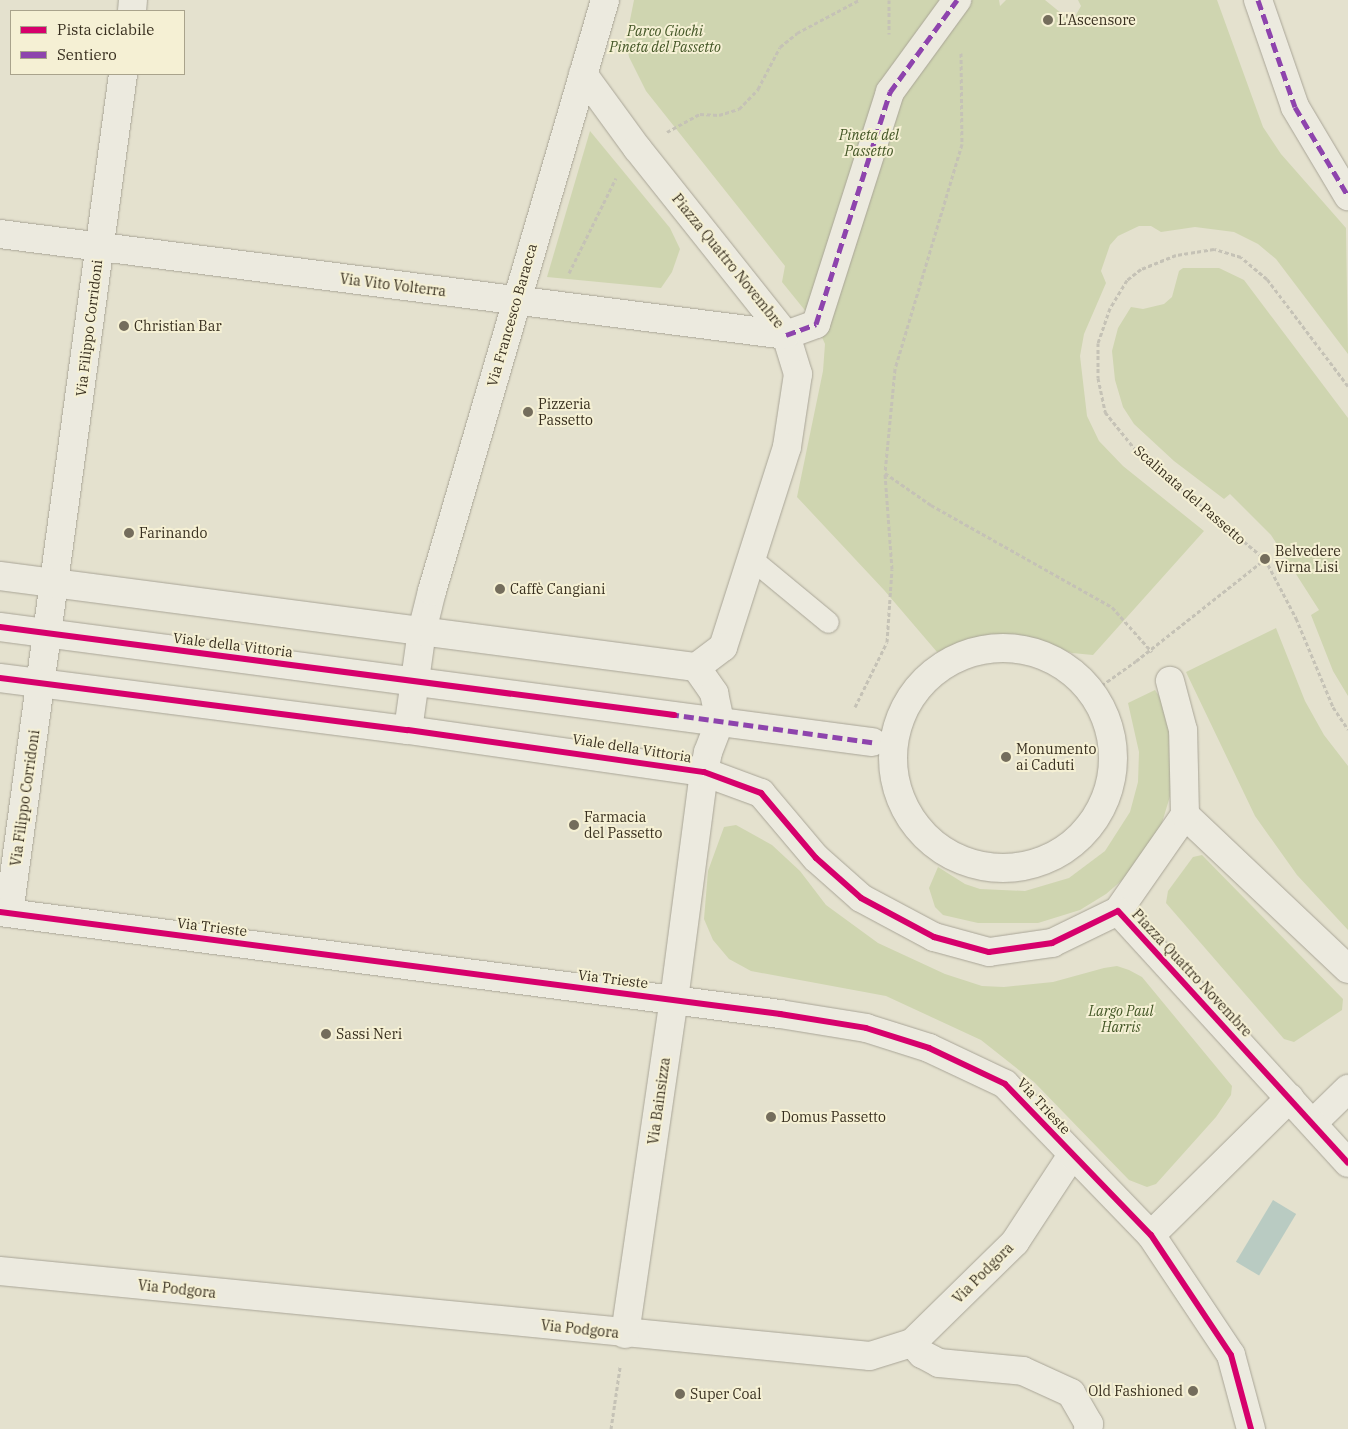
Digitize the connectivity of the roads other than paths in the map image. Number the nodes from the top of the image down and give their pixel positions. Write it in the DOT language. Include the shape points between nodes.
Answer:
graph roads {
  1 [pos="605,0"];
  2 [pos="957,0"];
  3 [pos="1258,0"];
  4 [pos="583,74"];
  5 [pos="123,75"];
  6 [pos="1348,196"];
  7 [pos="0,234"];
  8 [pos="100,247"];
  9 [pos="516,301"];
  10 [pos="786,334"];
  11 [pos="753,560"];
  12 [pos="0,576"];
  13 [pos="55,583"];
  14 [pos="828,622"];
  15 [pos="0,627"];
  16 [pos="422,631"];
  17 [pos="49,633"];
  18 [pos="696,667"];
  19 [pos="0,678"];
  20 [pos="415,681"];
  21 [pos="1170,681"];
  22 [pos="42,684"];
  23 [pos="1091,693"];
  24 [pos="720,721"];
  25 [pos="408,730"];
  26 [pos="872,742"];
  27 [pos="704,772"];
  28 [pos="1185,815"];
  29 [pos="1118,911"];
  30 [pos="4,912"];
  31 [pos="1348,969"];
  32 [pos="674,999"];
  33 [pos="1348,1089"];
  34 [pos="1290,1098"];
  35 [pos="1313,1123"];
  36 [pos="1072,1155"];
  37 [pos="1348,1163"];
  38 [pos="1151,1235"];
  39 [pos="0,1272"];
  40 [pos="625,1334"];
  41 [pos="912,1343"];
  42 [pos="1088,1429"];
  43 [pos="1251,1429"];
  1 -- 4 [label="street, Via Francesco Baracca"];
  2 -- 10 [label="street" via="890,92 816,324"];
  3 -- 6 [label="street" via="1295,107"];
  4 -- 9 [label="street, Via Francesco Baracca"];
  4 -- 10 [label="street, Piazza Quattro Novembre" via="637,148"];
  5 -- 8 [label="street, Via Filippo Corridoni"];
  7 -- 8 [label="street, Via Vito Volterra"];
  8 -- 9 [label="street, Via Vito Volterra"];
  8 -- 13 [label="street, Via Filippo Corridoni"];
  9 -- 10 [label="street, Via Vito Volterra"];
  9 -- 16 [label="street, Via Francesco Baracca"];
  10 -- 11 [label="street, Piazza Quattro Novembre" via="798,374 787,447"];
  11 -- 14 [label="lane"];
  11 -- 18 [label="street, Piazza Quattro Novembre" via="723,647"];
  12 -- 13 [label="street"];
  13 -- 16 [label="street"];
  13 -- 17 [label="street"];
  15 -- 17 [label="street, Viale della Vittoria"];
  16 -- 18 [label="street"];
  16 -- 20 [label="street"];
  17 -- 20 [label="street, Viale della Vittoria"];
  17 -- 22 [label="street"];
  18 -- 24 [label="street" via="714,693"];
  19 -- 22 [label="street, Viale della Vittoria"];
  20 -- 24 [label="street, Viale della Vittoria"];
  20 -- 25 [label="street"];
  21 -- 28 [label="street" via="1183,730"];
  22 -- 25 [label="street, Viale della Vittoria"];
  22 -- 30 [label="street, Via Filippo Corridoni"];
  23 -- 23 [label="street" via="1056,662 1034,653 1007,648 965,655 949,663 923,683 900,719 893,762 896,787 910,817 928,839 948,854 986,867 1029,865 1056,854 1079,838 1094,819 1112,776 1109,729"];
  24 -- 26 [label="street"];
  24 -- 27 [label="street"];
  25 -- 27 [label="street, Viale della Vittoria"];
  27 -- 29 [label="street, Piazza Quattro Novembre" via="761,793 816,858 861,898 934,938 989,952 1023,949 1052,943"];
  27 -- 32 [label="street, Via Bainsizza"];
  28 -- 29 [label="street, Piazza Quattro Novembre"];
  28 -- 31 [label="street"];
  29 -- 34 [label="street, Piazza Quattro Novembre"];
  30 -- 32 [label="street, Via Trieste"];
  32 -- 36 [label="street, Via Trieste" via="866,1028 929,1048 1005,1084"];
  32 -- 40 [label="street, Via Bainsizza"];
  33 -- 35 [label="street"];
  34 -- 35 [label="street, Piazza Quattro Novembre"];
  34 -- 38 [label="street"];
  35 -- 37 [label="street, Piazza Quattro Novembre"];
  36 -- 38 [label="street, Via Trieste"];
  36 -- 41 [label="street, Via Podgora" via="1015,1242"];
  38 -- 43 [label="street, Via Trieste" via="1231,1355"];
  39 -- 40 [label="street, Via Podgora"];
  40 -- 41 [label="street, Via Podgora" via="870,1356"];
  41 -- 42 [label="street" via="922,1354 939,1363 1023,1371 1071,1393 1089,1424"];
}
